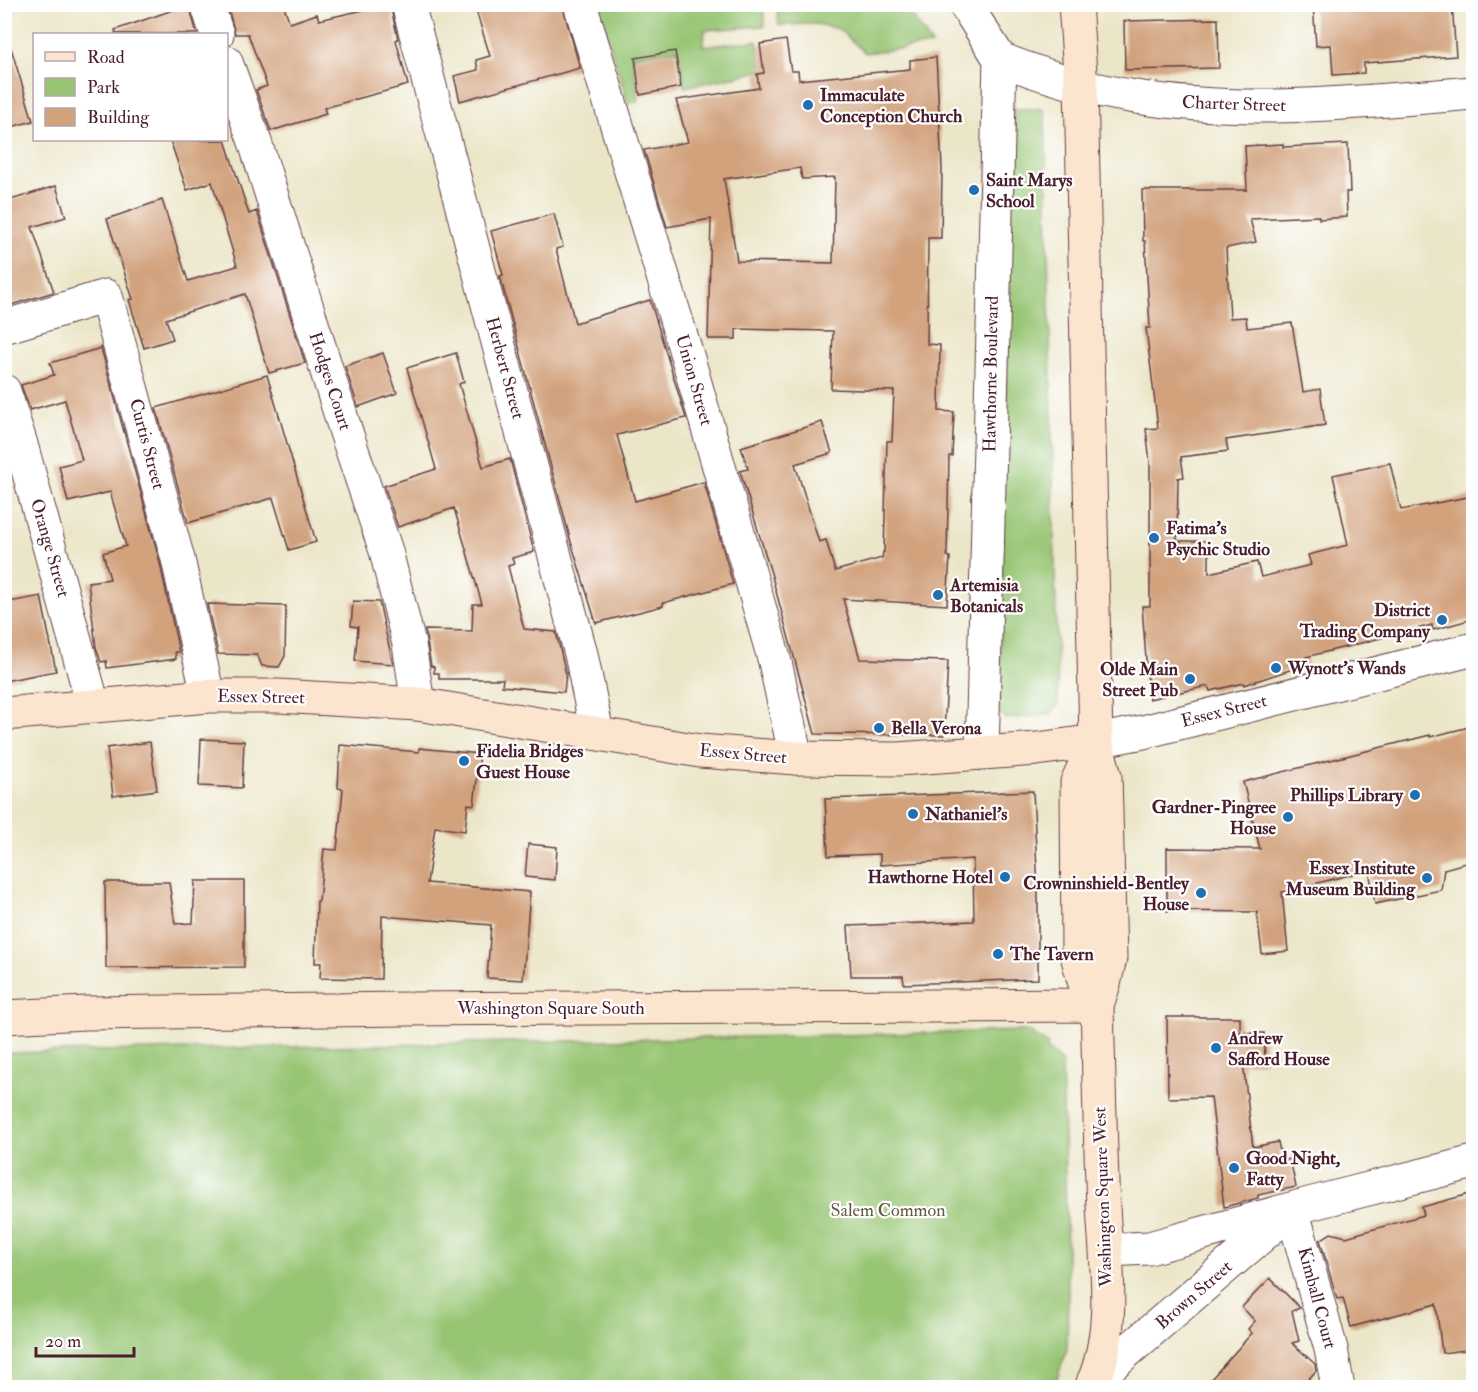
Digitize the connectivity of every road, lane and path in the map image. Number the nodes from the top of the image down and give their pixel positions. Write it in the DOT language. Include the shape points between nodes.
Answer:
graph roads {
  1 [pos="207,4"];
  2 [pos="408,4"];
  3 [pos="580,4"];
  4 [pos="965,4"];
  5 [pos="1075,4"];
  6 [pos="217,33"];
  7 [pos="1000,60"];
  8 [pos="228,68"];
  9 [pos="1081,86"];
  10 [pos="1473,93"];
  11 [pos="4,327"];
  12 [pos="4,391"];
  13 [pos="1473,649"];
  14 [pos="208,696"];
  15 [pos="418,704"];
  16 [pos="93,705"];
  17 [pos="4,714"];
  18 [pos="597,733"];
  19 [pos="1096,741"];
  20 [pos="982,754"];
  21 [pos="796,758"];
  22 [pos="1097,1005"];
  23 [pos="4,1017"];
  24 [pos="1473,1162"];
  25 [pos="1293,1209"];
  26 [pos="1107,1250"];
  27 [pos="1093,1384"];
  28 [pos="1338,1388"];
  1 -- 6 [label="street"];
  2 -- 18 [label="street, Herbert Street" via="581,654"];
  3 -- 21 [label="street, Union Street" via="689,362 772,653"];
  4 -- 7 [label="street"];
  5 -- 9 [label="street"];
  7 -- 9 [label="street, Charter Street"];
  7 -- 20 [label="street, Hawthorne Boulevard"];
  8 -- 15 [label="street, Hodges Court" via="386,550 409,644"];
  9 -- 10 [label="street, Charter Street" via="1136,98 1255,106"];
  9 -- 19 [label="street"];
  11 -- 14 [label="street, Curtis Street" via="106,296 178,559"];
  12 -- 16 [label="street, Orange Street"];
  13 -- 19 [label="street, Essex Street"];
  14 -- 15 [label="street, Essex Street"];
  14 -- 16 [label="street, Essex Street"];
  15 -- 18 [label="street, Essex Street"];
  16 -- 17 [label="street, Essex Street"];
  18 -- 21 [label="street, Essex Street" via="700,751"];
  19 -- 20 [label="street, Essex Street"];
  19 -- 22 [label="street, Washington Square West" via="1077,782 1077,805 1078,959"];
  20 -- 21 [label="street, Essex Street" via="898,759"];
  22 -- 23 [label="street, Washington Square South" via="407,1008"];
  22 -- 26 [label="street, Washington Square West"];
  24 -- 25 [label="street, Brown Street"];
  25 -- 26 [label="street, Brown Street" via="1149,1248"];
  25 -- 27 [label="street, Brown Street"];
  25 -- 28 [label="street, Kimball Court"];
  26 -- 27 [label="street, Washington Square West" via="1105,1341"];
}
